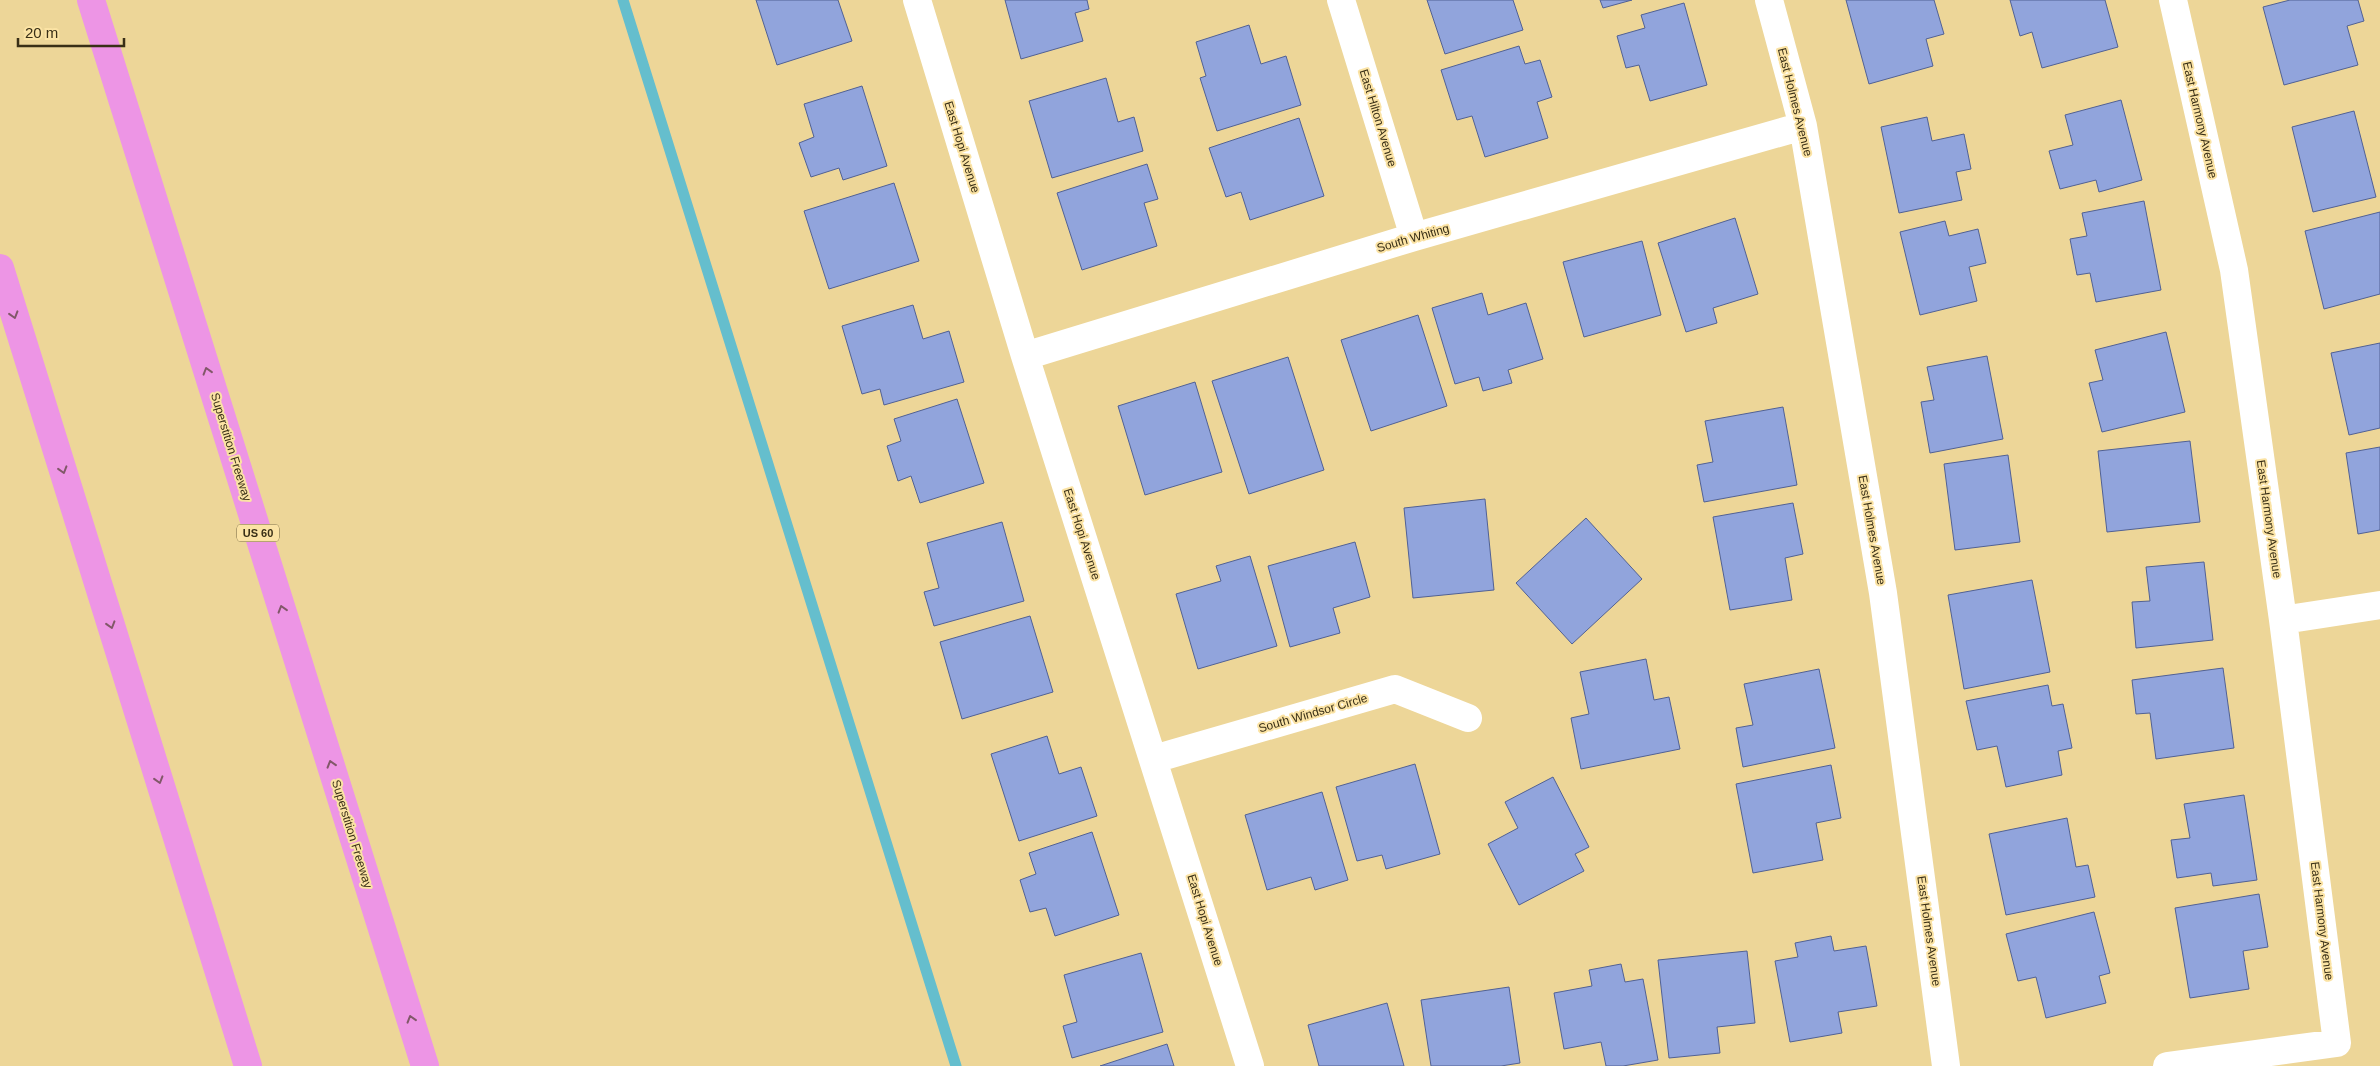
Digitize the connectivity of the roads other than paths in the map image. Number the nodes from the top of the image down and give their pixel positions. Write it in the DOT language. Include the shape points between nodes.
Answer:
graph roads {
  1 [pos="91,0"];
  2 [pos="917,0"];
  3 [pos="1341,0"];
  4 [pos="1768,0"];
  5 [pos="2173,0"];
  6 [pos="1803,126"];
  7 [pos="1414,237"];
  8 [pos="0,268"];
  9 [pos="1025,356"];
  10 [pos="2380,605"];
  11 [pos="2283,620"];
  12 [pos="1468,718"];
  13 [pos="1154,759"];
  14 [pos="248,1066"];
  15 [pos="425,1066"];
  16 [pos="1250,1066"];
  17 [pos="1946,1066"];
  18 [pos="2168,1066"];
  15 -- 1 [label="highway, Superstition Freeway / US 60, one-way"];
  2 -- 9 [label="street, East Hopi Avenue"];
  3 -- 7 [label="street, East Hilton Avenue"];
  4 -- 6 [label="street, East Holmes Avenue"];
  5 -- 11 [label="street, East Harmony Avenue" via="2234,270"];
  6 -- 7 [label="street, South Whiting"];
  6 -- 17 [label="street, East Holmes Avenue" via="1883,592"];
  7 -- 9 [label="street, South Whiting"];
  8 -- 14 [label="highway, one-way"];
  9 -- 13 [label="street, East Hopi Avenue"];
  10 -- 11 [label="street"];
  11 -- 18 [label="street, East Harmony Avenue" via="2338,1043"];
  12 -- 13 [label="street, South Windsor Circle" via="1395,689"];
  13 -- 16 [label="street, East Hopi Avenue"];
}
